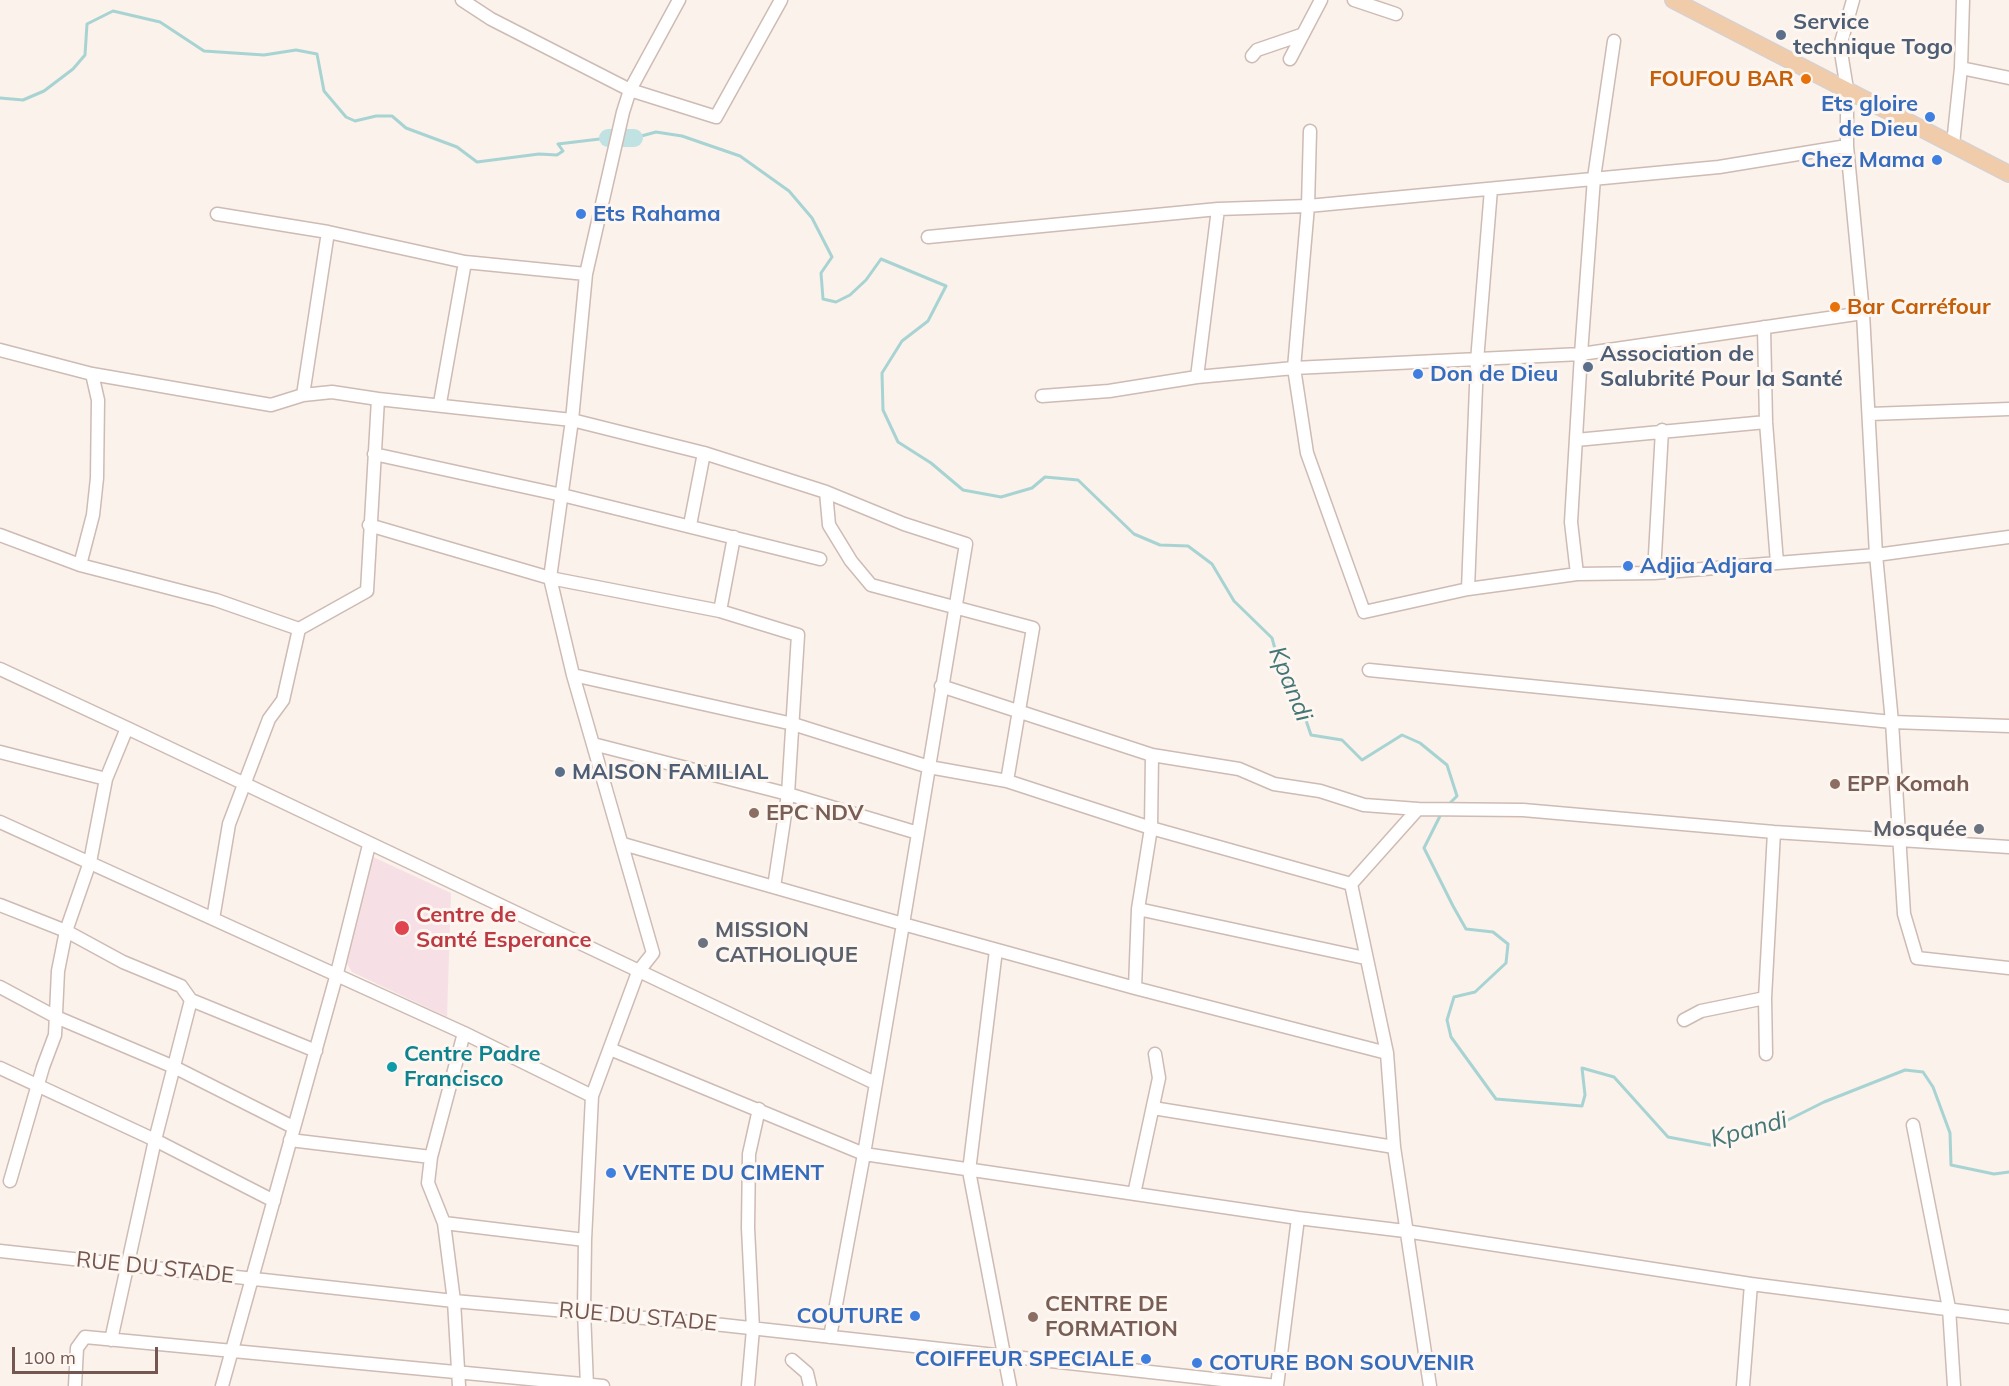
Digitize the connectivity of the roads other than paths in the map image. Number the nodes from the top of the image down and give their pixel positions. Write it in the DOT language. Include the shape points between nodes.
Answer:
graph roads {
  1 [pos="462,0"];
  2 [pos="679,0"];
  3 [pos="781,0"];
  4 [pos="1321,0"];
  5 [pos="1354,0"];
  6 [pos="1673,0"];
  7 [pos="1853,0"];
  8 [pos="1963,0"];
  9 [pos="1396,14"];
  10 [pos="1301,35"];
  11 [pos="1614,41"];
  12 [pos="1252,56"];
  13 [pos="1290,59"];
  14 [pos="1961,68"];
  15 [pos="2009,78"];
  16 [pos="1847,89"];
  17 [pos="630,90"];
  18 [pos="1310,131"];
  19 [pos="1953,144"];
  20 [pos="1847,146"];
  21 [pos="2009,174"];
  22 [pos="1594,178"];
  23 [pos="1491,189"];
  24 [pos="1308,206"];
  25 [pos="1218,209"];
  26 [pos="217,214"];
  27 [pos="328,232"];
  28 [pos="928,237"];
  29 [pos="465,262"];
  30 [pos="586,274"];
  31 [pos="1863,313"];
  32 [pos="1764,327"];
  33 [pos="0,350"];
  34 [pos="1581,354"];
  35 [pos="1478,361"];
  36 [pos="1294,368"];
  37 [pos="92,374"];
  38 [pos="1197,377"];
  39 [pos="303,395"];
  40 [pos="1041,396"];
  41 [pos="378,399"];
  42 [pos="440,404"];
  43 [pos="2009,409"];
  44 [pos="1870,414"];
  45 [pos="572,420"];
  46 [pos="1766,422"];
  47 [pos="1662,430"];
  48 [pos="1576,440"];
  49 [pos="704,453"];
  50 [pos="374,454"];
  51 [pos="826,492"];
  52 [pos="562,495"];
  53 [pos="369,525"];
  54 [pos="690,525"];
  55 [pos="0,535"];
  56 [pos="734,537"];
  57 [pos="2009,537"];
  58 [pos="1876,555"];
  59 [pos="820,559"];
  60 [pos="1777,563"];
  61 [pos="80,565"];
  62 [pos="1654,573"];
  63 [pos="1577,574"];
  64 [pos="550,578"];
  65 [pos="1468,589"];
  66 [pos="955,609"];
  67 [pos="720,611"];
  68 [pos="299,629"];
  69 [pos="0,669"];
  70 [pos="1369,670"];
  71 [pos="573,675"];
  72 [pos="941,686"];
  73 [pos="1019,709"];
  74 [pos="1892,722"];
  75 [pos="793,724"];
  76 [pos="2009,726"];
  77 [pos="127,728"];
  78 [pos="593,744"];
  79 [pos="0,752"];
  80 [pos="1152,755"];
  81 [pos="929,767"];
  82 [pos="106,779"];
  83 [pos="1007,781"];
  84 [pos="245,783"];
  85 [pos="788,794"];
  86 [pos="1423,809"];
  87 [pos="0,822"];
  88 [pos="1151,828"];
  89 [pos="1774,832"];
  90 [pos="918,833"];
  91 [pos="1899,841"];
  92 [pos="623,844"];
  93 [pos="369,845"];
  94 [pos="2009,847"];
  95 [pos="90,862"];
  96 [pos="1351,884"];
  97 [pos="774,887"];
  98 [pos="0,905"];
  99 [pos="1138,909"];
  100 [pos="213,919"];
  101 [pos="903,924"];
  102 [pos="66,932"];
  103 [pos="996,950"];
  104 [pos="1365,958"];
  105 [pos="2009,968"];
  106 [pos="638,972"];
  107 [pos="336,976"];
  108 [pos="0,987"];
  109 [pos="1135,988"];
  110 [pos="1765,998"];
  111 [pos="191,1000"];
  112 [pos="56,1017"];
  113 [pos="1684,1020"];
  114 [pos="464,1033"];
  115 [pos="610,1049"];
  116 [pos="316,1051"];
  117 [pos="1387,1053"];
  118 [pos="1155,1054"];
  119 [pos="1766,1054"];
  120 [pos="174,1067"];
  121 [pos="0,1068"];
  122 [pos="875,1083"];
  123 [pos="37,1087"];
  124 [pos="592,1096"];
  125 [pos="1153,1108"];
  126 [pos="759,1109"];
  127 [pos="1913,1125"];
  128 [pos="293,1127"];
  129 [pos="155,1140"];
  130 [pos="290,1140"];
  131 [pos="1394,1147"];
  132 [pos="864,1154"];
  133 [pos="431,1157"];
  134 [pos="969,1171"];
  135 [pos="10,1181"];
  136 [pos="1134,1194"];
  137 [pos="274,1201"];
  138 [pos="1298,1218"];
  139 [pos="444,1223"];
  140 [pos="1405,1231"];
  141 [pos="585,1240"];
  142 [pos="0,1251"];
  143 [pos="128,1266"];
  144 [pos="252,1279"];
  145 [pos="1750,1284"];
  146 [pos="454,1301"];
  147 [pos="1949,1308"];
  148 [pos="584,1311"];
  149 [pos="2009,1317"];
  150 [pos="753,1329"];
  151 [pos="830,1337"];
  152 [pos="111,1340"];
  153 [pos="232,1352"];
  154 [pos="1004,1355"];
  155 [pos="792,1359"];
  156 [pos="459,1380"];
  157 [pos="587,1385"];
  158 [pos="75,1386"];
  159 [pos="222,1386"];
  160 [pos="603,1386"];
  161 [pos="748,1386"];
  162 [pos="810,1386"];
  163 [pos="1010,1386"];
  164 [pos="1277,1386"];
  165 [pos="1430,1386"];
  166 [pos="1743,1386"];
  167 [pos="1954,1386"];
  1 -- 17 [label="street" via="490,19"];
  2 -- 17 [label="street"];
  3 -- 17 [label="street" via="716,117"];
  4 -- 10 [label="street"];
  5 -- 9 [label="street"];
  6 -- 16 [label="main road"];
  7 -- 16 [label="street" via="1840,46"];
  8 -- 14 [label="street"];
  10 -- 12 [label="street" via="1257,50"];
  10 -- 13 [label="street"];
  11 -- 22 [label="street"];
  14 -- 15 [label="street"];
  14 -- 19 [label="street"];
  16 -- 19 [label="main road"];
  16 -- 20 [label="street"];
  17 -- 30 [label="street"];
  18 -- 24 [label="street"];
  19 -- 21 [label="main road"];
  20 -- 22 [label="street" via="1719,167"];
  20 -- 31 [label="street"];
  22 -- 23 [label="street"];
  22 -- 34 [label="street"];
  23 -- 24 [label="street"];
  23 -- 35 [label="street"];
  24 -- 25 [label="street"];
  24 -- 36 [label="street"];
  25 -- 28 [label="street"];
  25 -- 38 [label="street"];
  26 -- 27 [label="street"];
  27 -- 29 [label="street"];
  27 -- 39 [label="street"];
  29 -- 30 [label="street"];
  29 -- 42 [label="street"];
  30 -- 45 [label="street"];
  31 -- 32 [label="street"];
  31 -- 44 [label="street"];
  32 -- 34 [label="street"];
  32 -- 46 [label="street"];
  33 -- 37 [label="street"];
  34 -- 35 [label="street"];
  34 -- 48 [label="street"];
  35 -- 36 [label="street"];
  35 -- 65 [label="street"];
  36 -- 38 [label="street"];
  36 -- 65 [label="street" via="1307,453 1365,612"];
  37 -- 39 [label="street" via="271,405"];
  37 -- 61 [label="street" via="99,400 97,478 93,515"];
  38 -- 40 [label="street" via="1109,391"];
  39 -- 41 [label="street" via="332,392"];
  41 -- 42 [label="street"];
  41 -- 50 [label="street"];
  42 -- 45 [label="street"];
  43 -- 44 [label="street"];
  44 -- 58 [label="street"];
  45 -- 49 [label="street"];
  45 -- 52 [label="street"];
  46 -- 47 [label="street"];
  46 -- 60 [label="street"];
  47 -- 48 [label="street"];
  47 -- 62 [label="street"];
  48 -- 63 [label="street" via="1570,522"];
  49 -- 51 [label="street"];
  49 -- 54 [label="street"];
  50 -- 52 [label="street"];
  50 -- 53 [label="street"];
  51 -- 66 [label="street" via="829,525 871,585"];
  51 -- 66 [label="street" via="966,544"];
  52 -- 54 [label="street"];
  52 -- 64 [label="street"];
  53 -- 64 [label="street"];
  53 -- 68 [label="street" via="367,591"];
  54 -- 56 [label="street"];
  55 -- 61 [label="street"];
  56 -- 59 [label="street"];
  56 -- 67 [label="street"];
  57 -- 58 [label="street"];
  58 -- 60 [label="street"];
  58 -- 74 [label="street"];
  60 -- 62 [label="street"];
  61 -- 68 [label="street" via="216,600"];
  62 -- 63 [label="street"];
  63 -- 65 [label="street"];
  64 -- 67 [label="street"];
  64 -- 71 [label="street"];
  66 -- 72 [label="street"];
  66 -- 73 [label="street" via="1033,628"];
  67 -- 75 [label="street" via="798,635"];
  68 -- 84 [label="street" via="283,700 269,719"];
  69 -- 77 [label="street"];
  70 -- 74 [label="street"];
  71 -- 75 [label="street"];
  71 -- 78 [label="street"];
  72 -- 73 [label="street"];
  72 -- 81 [label="street"];
  73 -- 80 [label="street"];
  73 -- 83 [label="street"];
  74 -- 76 [label="street"];
  74 -- 91 [label="street"];
  75 -- 81 [label="street"];
  75 -- 85 [label="street"];
  77 -- 82 [label="street"];
  77 -- 84 [label="street"];
  78 -- 85 [label="street"];
  78 -- 92 [label="street"];
  79 -- 82 [label="street"];
  80 -- 86 [label="street" via="1239,769 1274,784 1320,791 1364,805"];
  80 -- 88 [label="street"];
  81 -- 83 [label="street"];
  81 -- 90 [label="street"];
  82 -- 95 [label="street"];
  83 -- 88 [label="street"];
  84 -- 93 [label="street"];
  84 -- 100 [label="street" via="229,824"];
  85 -- 90 [label="street"];
  85 -- 97 [label="street"];
  86 -- 89 [label="street" via="1523,810"];
  86 -- 96 [label="street"];
  87 -- 95 [label="street"];
  88 -- 96 [label="street"];
  88 -- 99 [label="street"];
  89 -- 91 [label="street"];
  89 -- 110 [label="street"];
  90 -- 101 [label="street"];
  91 -- 94 [label="street"];
  91 -- 105 [label="street" via="1904,914 1917,958"];
  92 -- 97 [label="street"];
  92 -- 106 [label="street" via="652,953"];
  93 -- 106 [label="street"];
  93 -- 107 [label="street"];
  95 -- 100 [label="street"];
  95 -- 102 [label="street"];
  96 -- 104 [label="street"];
  97 -- 101 [label="street"];
  98 -- 102 [label="street"];
  99 -- 104 [label="street"];
  99 -- 109 [label="street"];
  100 -- 107 [label="street"];
  101 -- 103 [label="street"];
  101 -- 122 [label="street"];
  102 -- 111 [label="street" via="181,986"];
  102 -- 112 [label="street" via="58,971"];
  103 -- 109 [label="street"];
  103 -- 134 [label="street"];
  104 -- 117 [label="street"];
  106 -- 115 [label="street"];
  106 -- 122 [label="street"];
  107 -- 114 [label="street"];
  107 -- 116 [label="street"];
  108 -- 112 [label="street"];
  109 -- 117 [label="street"];
  110 -- 113 [label="street" via="1701,1011"];
  110 -- 119 [label="street"];
  111 -- 116 [label="street"];
  111 -- 120 [label="street"];
  112 -- 120 [label="street"];
  112 -- 123 [label="street" via="55,1035"];
  114 -- 124 [label="street"];
  114 -- 133 [label="street"];
  115 -- 124 [label="street"];
  115 -- 126 [label="street"];
  116 -- 128 [label="street"];
  117 -- 131 [label="street"];
  118 -- 125 [label="street" via="1159,1070"];
  120 -- 128 [label="street"];
  120 -- 129 [label="street"];
  121 -- 123 [label="street"];
  122 -- 132 [label="street"];
  123 -- 129 [label="street"];
  123 -- 135 [label="street"];
  124 -- 141 [label="street"];
  125 -- 131 [label="street"];
  125 -- 136 [label="street"];
  126 -- 132 [label="street"];
  126 -- 150 [label="street" via="750,1154 748,1228"];
  127 -- 147 [label="street"];
  128 -- 130 [label="street"];
  129 -- 137 [label="street"];
  129 -- 143 [label="street"];
  130 -- 133 [label="street"];
  130 -- 137 [label="street"];
  131 -- 140 [label="street"];
  132 -- 134 [label="street"];
  132 -- 151 [label="street"];
  133 -- 139 [label="street" via="428,1183"];
  134 -- 136 [label="street"];
  134 -- 154 [label="street"];
  136 -- 138 [label="street"];
  137 -- 144 [label="street"];
  138 -- 140 [label="street"];
  138 -- 164 [label="street"];
  139 -- 141 [label="street"];
  139 -- 146 [label="street"];
  140 -- 145 [label="street"];
  140 -- 165 [label="street"];
  141 -- 148 [label="street"];
  142 -- 143 [label="street, RUE DU STADE"];
  143 -- 144 [label="street, RUE DU STADE"];
  143 -- 152 [label="street"];
  144 -- 146 [label="street, RUE DU STADE"];
  144 -- 153 [label="street"];
  145 -- 147 [label="street"];
  145 -- 166 [label="street"];
  146 -- 148 [label="street, RUE DU STADE"];
  146 -- 156 [label="street"];
  147 -- 149 [label="street"];
  147 -- 167 [label="street"];
  148 -- 150 [label="street, RUE DU STADE"];
  148 -- 157 [label="street"];
  150 -- 151 [label="street, RUE DU STADE"];
  150 -- 161 [label="street"];
  151 -- 154 [label="street, RUE DU STADE"];
  152 -- 153 [label="street"];
  152 -- 158 [label="street" via="82,1339 77,1348"];
  153 -- 156 [label="street"];
  153 -- 159 [label="street"];
  154 -- 163 [label="street"];
  154 -- 164 [label="street, RUE DU STADE"];
  155 -- 162 [label="street" via="807,1373"];
  156 -- 157 [label="street"];
  157 -- 160 [label="street"];
}
